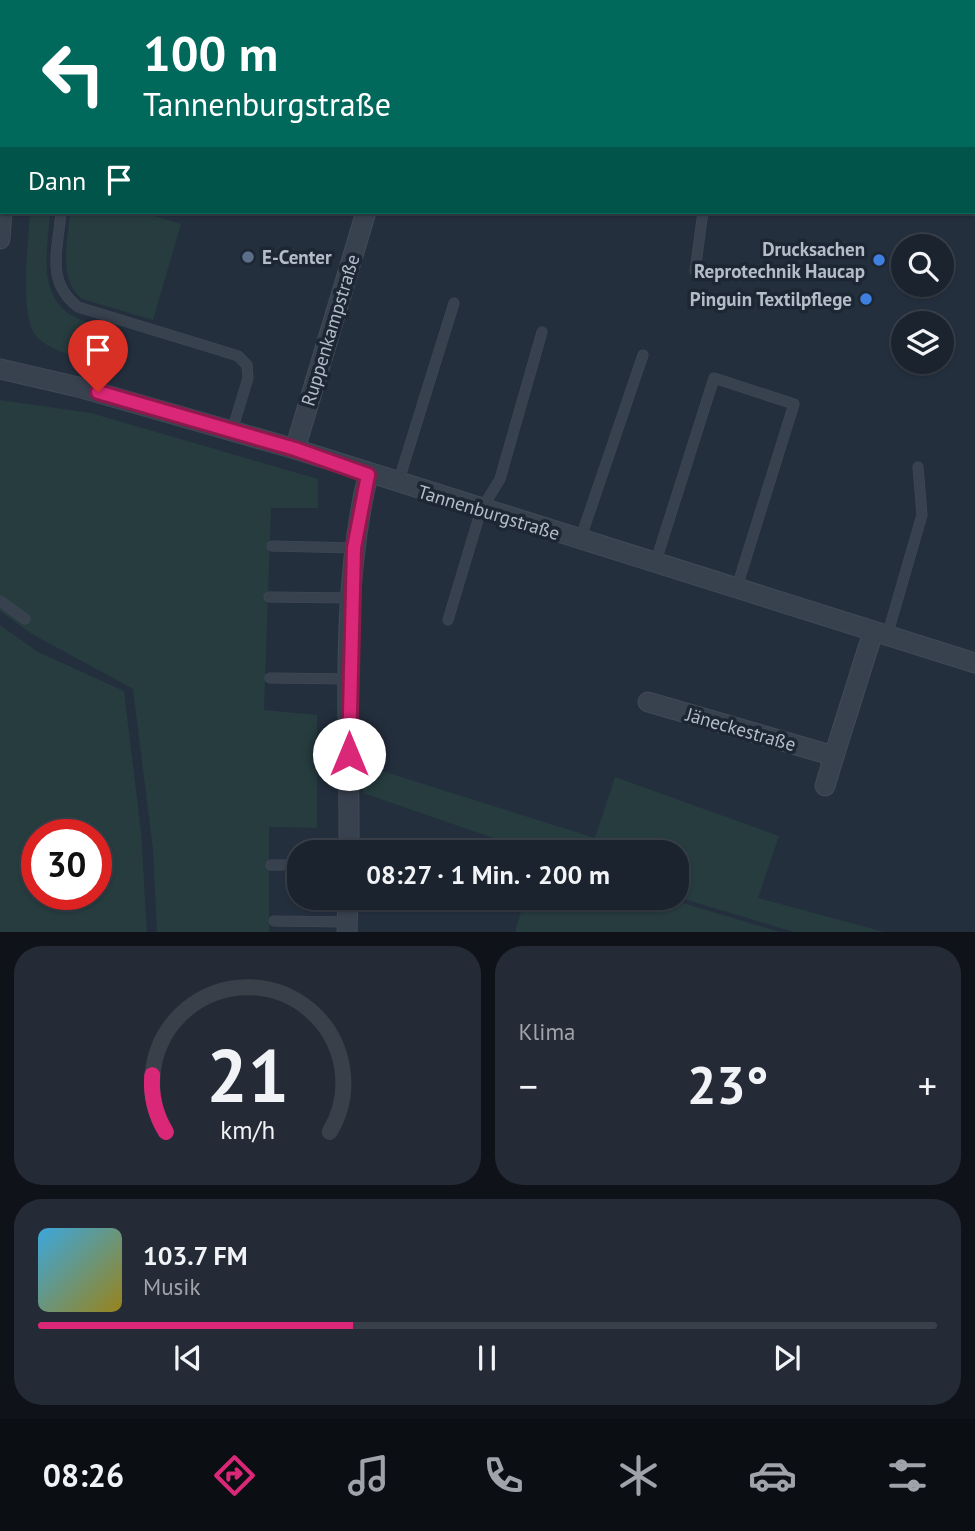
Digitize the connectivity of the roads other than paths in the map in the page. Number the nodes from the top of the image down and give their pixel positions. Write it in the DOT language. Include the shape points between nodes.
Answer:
graph roads {
  1 [pos="2,214"];
  2 [pos="61,214"];
  3 [pos="365,214"];
  4 [pos="703,214"];
  5 [pos="0,239"];
  6 [pos="695,271"];
  7 [pos="454,303"];
  8 [pos="542,332"];
  9 [pos="643,355"];
  10 [pos="0,369"];
  11 [pos="232,431"];
  12 [pos="295,449"];
  13 [pos="918,467"];
  14 [pos="368,475"];
  15 [pos="398,484"];
  16 [pos="481,510"];
  17 [pos="580,541"];
  18 [pos="272,546"];
  19 [pos="354,548"];
  20 [pos="655,564"];
  21 [pos="736,590"];
  22 [pos="269,597"];
  23 [pos="352,598"];
  24 [pos="0,601"];
  25 [pos="25,619"];
  26 [pos="448,620"];
  27 [pos="880,634"];
  28 [pos="975,663"];
  29 [pos="270,678"];
  30 [pos="350,679"];
  31 [pos="648,702"];
  32 [pos="834,755"];
  33 [pos="825,786"];
  34 [pos="349,840"];
  35 [pos="287,864"];
  36 [pos="271,865"];
  37 [pos="274,921"];
  38 [pos="347,927"];
  1 -- 5 [label="street"];
  2 -- 11 [label="lane" via="56,275 62,294 78,307 238,356 247,365 248,378"];
  3 -- 12 [label="street, Ruppenkampstraße"];
  4 -- 6 [label="lane"];
  7 -- 15 [label="lane"];
  8 -- 16 [label="lane" via="500,479"];
  9 -- 17 [label="lane"];
  10 -- 11 [label="street, Tannenburgstraße"];
  11 -- 12 [label="street, Tannenburgstraße"];
  12 -- 14 [label="street, Tannenburgstraße"];
  13 -- 27 [label="lane" via="922,515"];
  14 -- 15 [label="street, Tannenburgstraße"];
  14 -- 19 [label="street"];
  15 -- 16 [label="street, Tannenburgstraße"];
  16 -- 17 [label="street, Tannenburgstraße"];
  16 -- 26 [label="lane"];
  17 -- 20 [label="street, Tannenburgstraße"];
  18 -- 19 [label="lane"];
  19 -- 23 [label="street"];
  20 -- 21 [label="street, Tannenburgstraße"];
  20 -- 21 [label="lane" via="714,378 794,404"];
  21 -- 27 [label="street, Tannenburgstraße"];
  22 -- 23 [label="lane"];
  23 -- 30 [label="street"];
  24 -- 25 [label="lane"];
  27 -- 28 [label="street, Tannenburgstraße"];
  27 -- 32 [label="street"];
  29 -- 30 [label="lane"];
  30 -- 34 [label="street"];
  31 -- 32 [label="street, Jäneckestraße"];
  32 -- 33 [label="street"];
  35 -- 36 [label="lane"];
  37 -- 38 [label="lane"];
}
